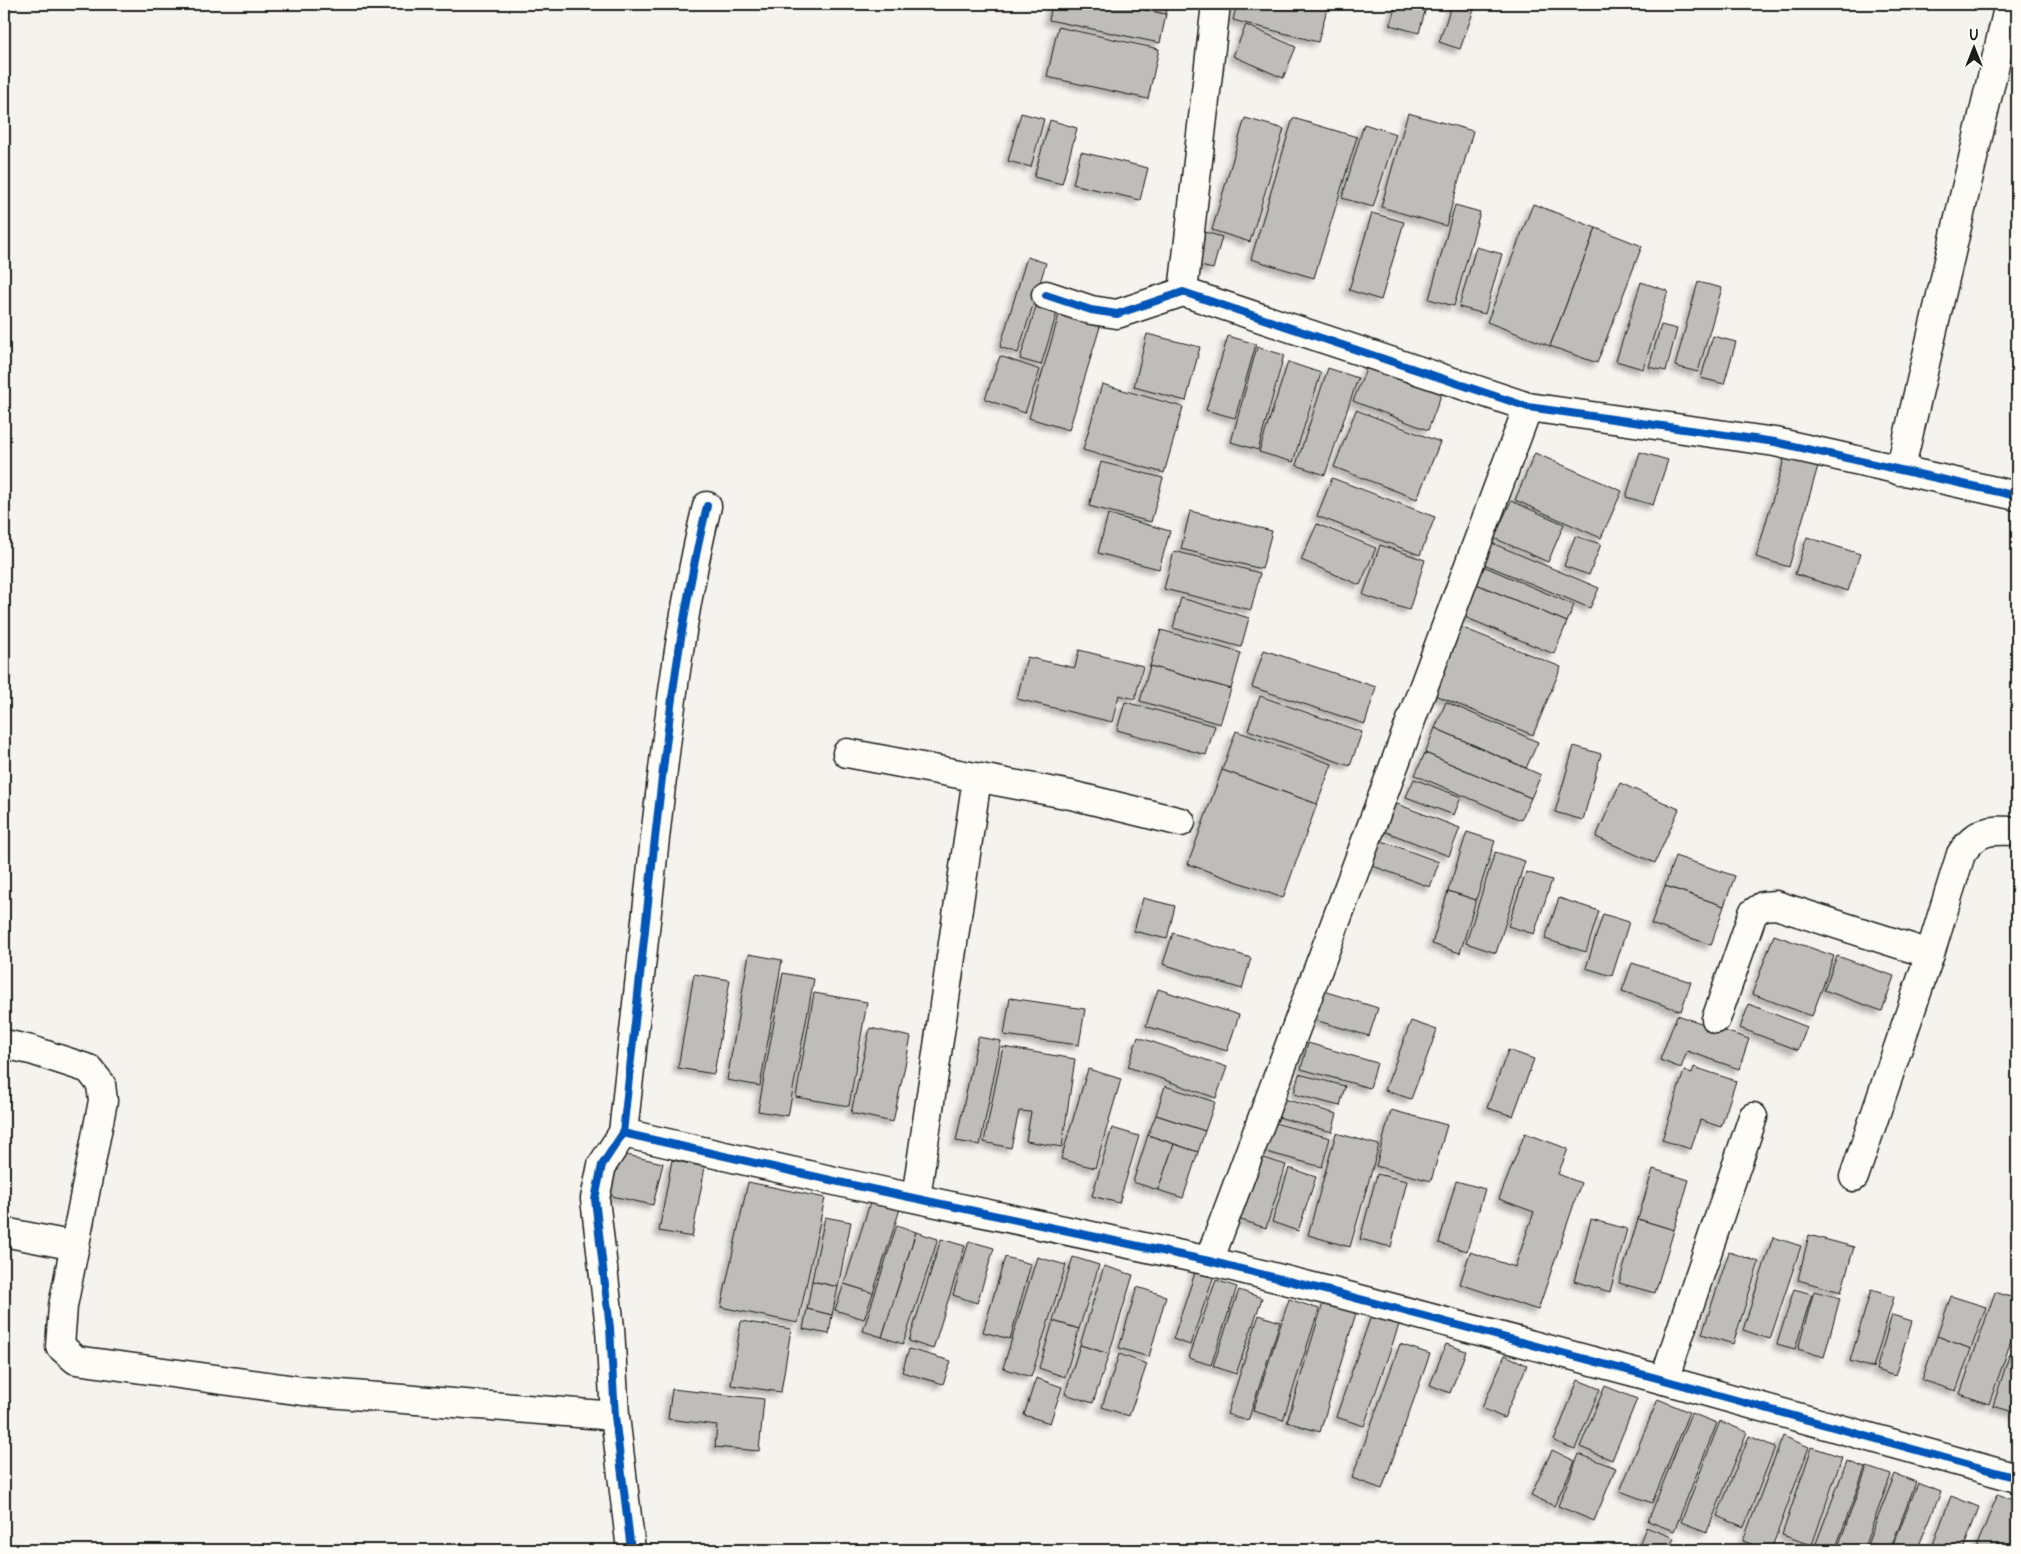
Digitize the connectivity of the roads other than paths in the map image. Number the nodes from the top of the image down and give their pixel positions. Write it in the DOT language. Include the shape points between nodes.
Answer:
graph roads {
  1 [pos="1216,4"];
  2 [pos="2010,4"];
  3 [pos="1183,292"];
  4 [pos="1046,295"];
  5 [pos="1528,407"];
  6 [pos="1900,471"];
  7 [pos="2017,496"];
  8 [pos="707,506"];
  9 [pos="847,753"];
  10 [pos="976,778"];
  11 [pos="1181,822"];
  12 [pos="2017,831"];
  13 [pos="1930,954"];
  14 [pos="1716,1019"];
  15 [pos="4,1044"];
  16 [pos="1753,1117"];
  17 [pos="623,1133"];
  18 [pos="1854,1177"];
  19 [pos="916,1198"];
  20 [pos="4,1232"];
  21 [pos="75,1246"];
  22 [pos="1209,1261"];
  23 [pos="1664,1380"];
  24 [pos="615,1416"];
  25 [pos="2017,1478"];
  26 [pos="631,1550"];
  1 -- 3 [label="street"];
  2 -- 6 [label="street"];
  3 -- 4 [label="street" via="1117,314 1091,310"];
  3 -- 5 [label="street"];
  5 -- 6 [label="street" via="1775,442"];
  5 -- 22 [label="street"];
  6 -- 7 [label="street"];
  8 -- 17 [label="street" via="692,567 677,658"];
  9 -- 10 [label="street"];
  10 -- 11 [label="street" via="1071,795"];
  10 -- 19 [label="street"];
  12 -- 13 [label="street" via="1991,830 1971,840 1961,854"];
  13 -- 14 [label="street" via="1776,905 1763,906 1753,913"];
  13 -- 18 [label="street"];
  15 -- 21 [label="street" via="89,1068 101,1084 103,1101"];
  16 -- 23 [label="street"];
  17 -- 19 [label="street"];
  17 -- 24 [label="street" via="602,1165 595,1199 610,1328"];
  19 -- 22 [label="street"];
  20 -- 21 [label="street"];
  21 -- 24 [label="street" via="63,1306 60,1346 76,1360 303,1392"];
  22 -- 23 [label="street"];
  23 -- 25 [label="street"];
  24 -- 26 [label="street"];
}
